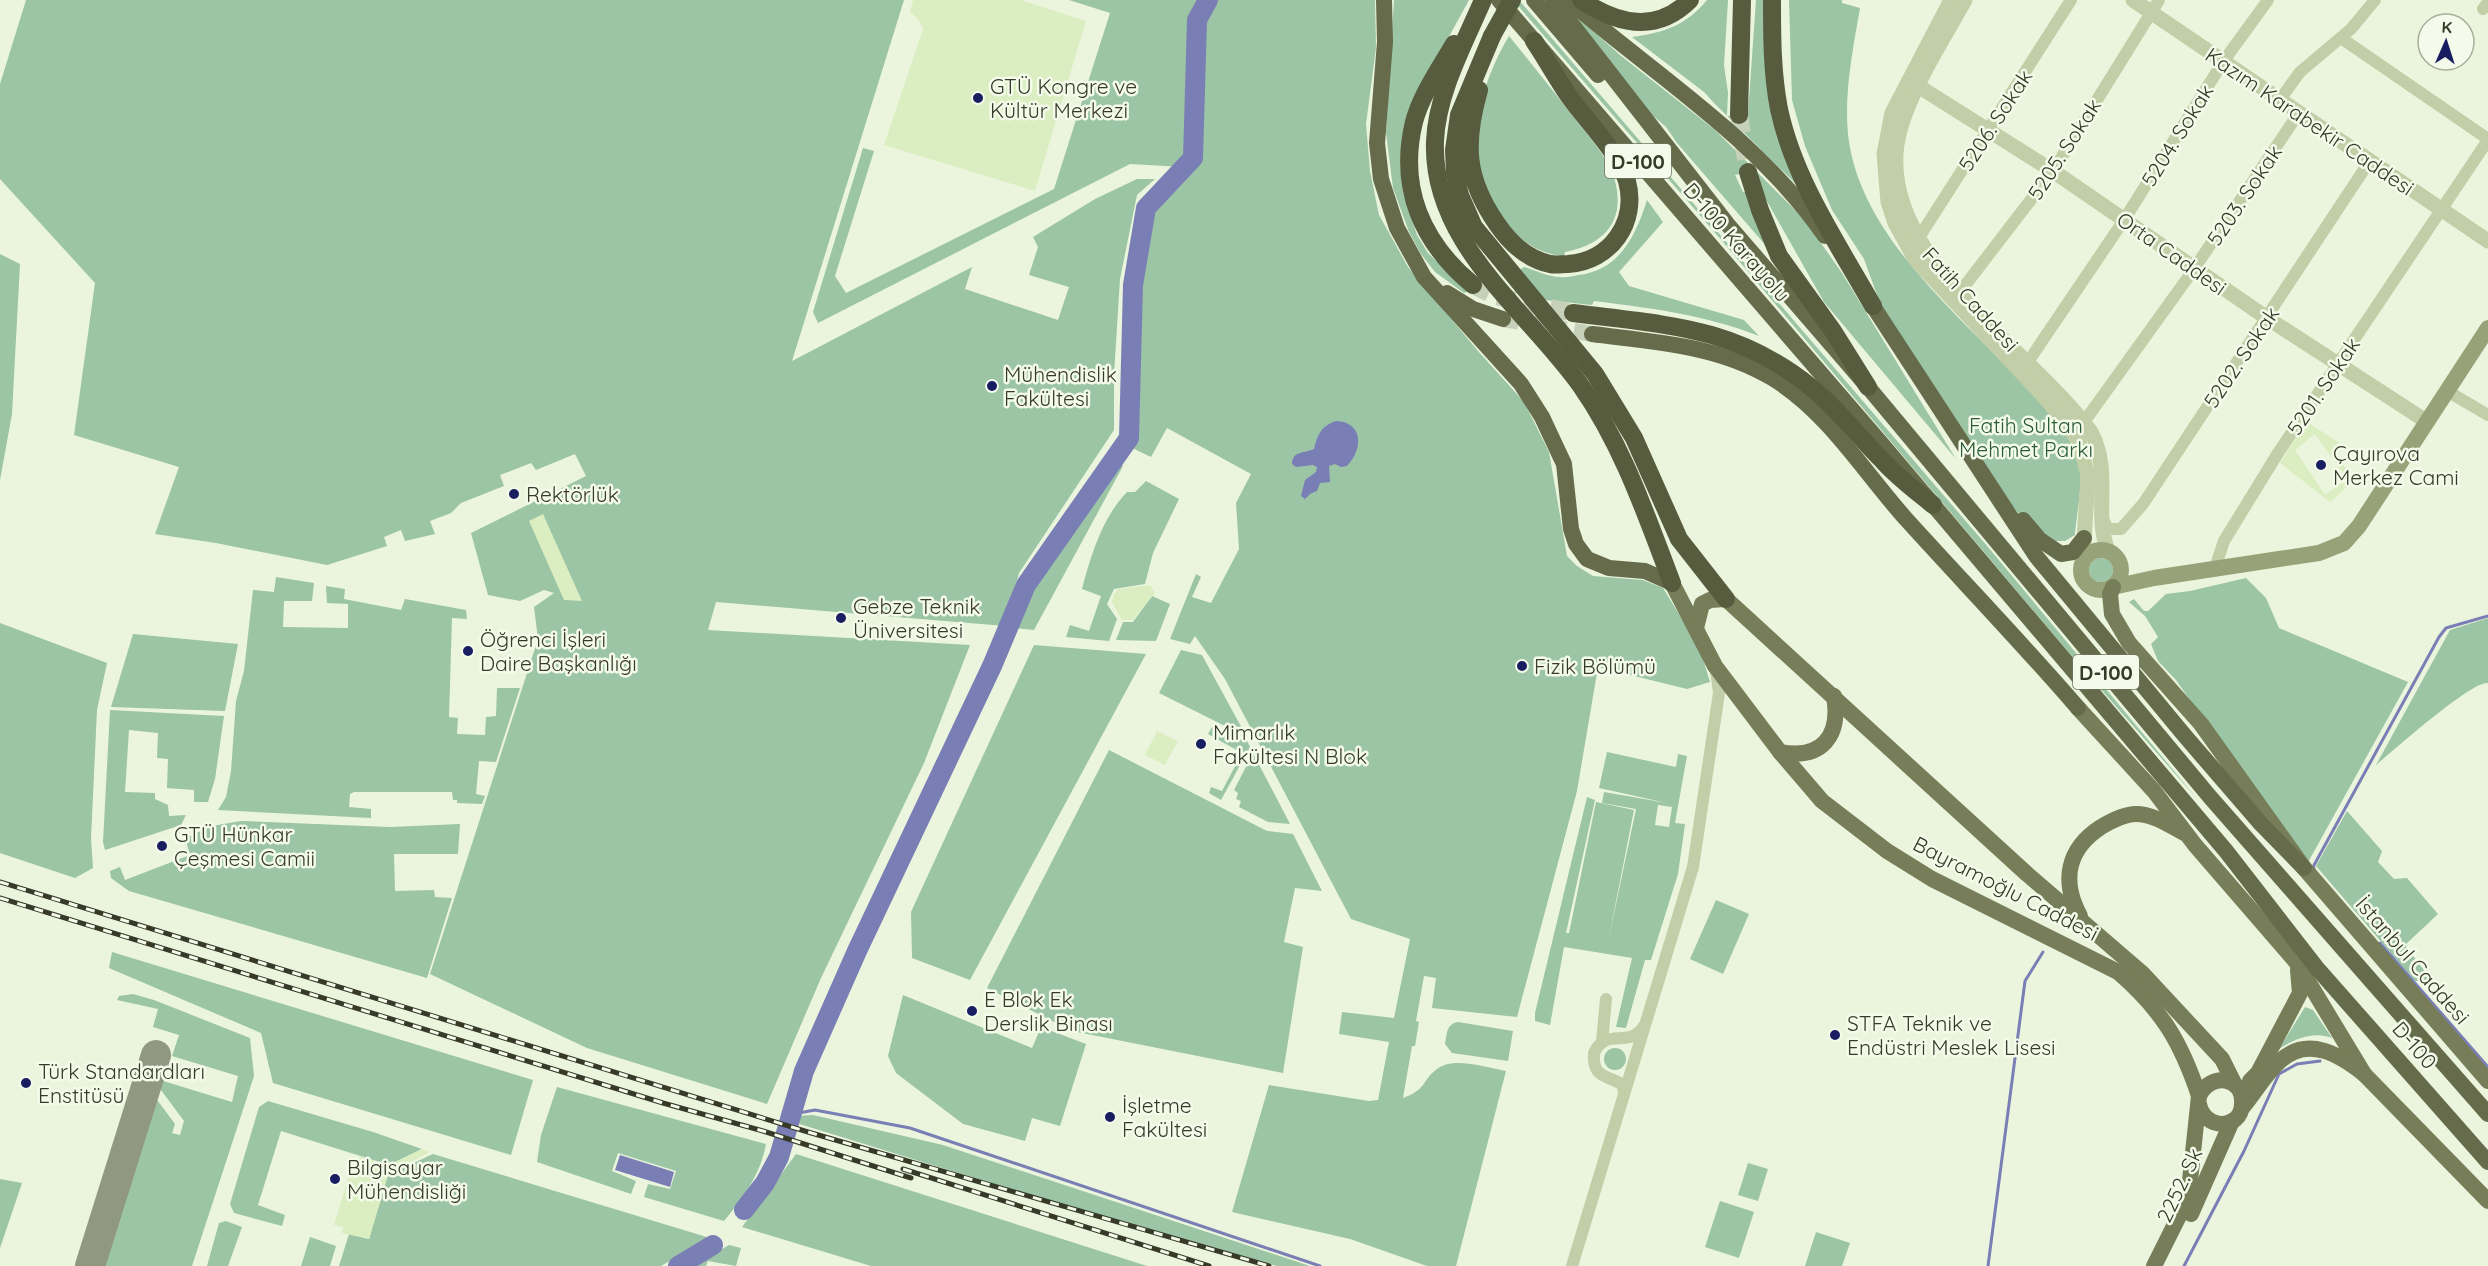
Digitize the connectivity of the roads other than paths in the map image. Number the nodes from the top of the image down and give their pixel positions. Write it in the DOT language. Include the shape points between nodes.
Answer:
graph roads {
  1 [pos="1384,0"];
  2 [pos="1478,0"];
  3 [pos="1483,0"];
  4 [pos="1499,0"];
  5 [pos="1510,0"];
  6 [pos="1534,0"];
  7 [pos="1554,0"];
  8 [pos="1568,0"];
  9 [pos="1581,0"];
  10 [pos="1690,0"];
  11 [pos="1742,0"];
  12 [pos="1772,0"];
  13 [pos="1951,0"];
  14 [pos="1965,0"];
  15 [pos="2071,0"];
  16 [pos="2133,0"];
  17 [pos="2268,0"];
  18 [pos="2375,0"];
  19 [pos="2154,6"];
  20 [pos="1468,26"];
  21 [pos="1492,36"];
  22 [pos="2341,38"];
  23 [pos="1534,41"];
  24 [pos="2223,62"];
  25 [pos="1918,86"];
  26 [pos="2279,101"];
  27 [pos="2298,114"];
  28 [pos="1739,116"];
  29 [pos="1989,130"];
  30 [pos="2488,140"];
  31 [pos="2369,162"];
  32 [pos="2053,171"];
  33 [pos="1748,172"];
  34 [pos="1893,194"];
  35 [pos="2441,210"];
  36 [pos="2124,220"];
  37 [pos="1901,221"];
  38 [pos="1728,225"];
  39 [pos="1918,239"];
  40 [pos="2488,241"];
  41 [pos="2194,269"];
  42 [pos="1424,277"];
  43 [pos="1473,285"];
  44 [pos="1960,292"];
  45 [pos="1873,306"];
  46 [pos="1573,313"];
  47 [pos="2267,318"];
  48 [pos="1503,319"];
  49 [pos="1777,323"];
  50 [pos="2488,328"];
  51 [pos="1592,334"];
  52 [pos="2018,358"];
  53 [pos="2338,363"];
  54 [pos="2034,379"];
  55 [pos="1868,387"];
  56 [pos="2446,391"];
  57 [pos="2488,415"];
  58 [pos="2426,421"];
  59 [pos="2084,422"];
  60 [pos="1979,470"];
  61 [pos="1933,505"];
  62 [pos="2104,521"];
  63 [pos="2126,526"];
  64 [pos="2084,537"];
  65 [pos="2111,551"];
  66 [pos="2056,552"];
  67 [pos="2083,558"];
  68 [pos="2215,568"];
  69 [pos="2154,578"];
  70 [pos="1672,583"];
  71 [pos="2113,587"];
  72 [pos="1726,600"];
  73 [pos="1696,628"];
  74 [pos="1715,666"];
  75 [pos="1834,696"];
  76 [pos="1743,702"];
  77 [pos="2078,708"];
  78 [pos="1715,720"];
  79 [pos="1780,752"];
  80 [pos="2188,835"];
  81 [pos="2304,868"];
  82 [pos="2087,927"];
  83 [pos="2297,963"];
  84 [pos="1606,999"];
  85 [pos="1650,1014"];
  86 [pos="1602,1041"];
  87 [pos="2364,1074"];
  88 [pos="2488,1081"];
  89 [pos="2237,1087"];
  90 [pos="1623,1095"];
  91 [pos="2199,1100"];
  92 [pos="2488,1114"];
  93 [pos="2237,1115"];
  94 [pos="2488,1162"];
  95 [pos="2488,1201"];
  96 [pos="1572,1266"];
  97 [pos="2154,1266"];
  98 [pos="2166,1266"];
  1 -- 42 [label="highway" via="1378,164 1397,228"];
  2 -- 20 [label="highway"];
  3 -- 20 [label="highway"];
  4 -- 23 [label="highway, D-100 Karayolu / D-100"];
  5 -- 21 [label="highway, bridge"];
  6 -- 38 [label="highway, D-100 Karayolu / D-100"];
  7 -- 38 [label="highway"];
  8 -- 45 [label="highway" via="1725,126 1756,156 1816,223"];
  9 -- 10 [label="highway" via="1610,17 1633,22 1665,17"];
  11 -- 28 [label="highway"];
  12 -- 45 [label="highway" via="1775,83 1790,148 1808,189"];
  13 -- 34 [label="street" via="1892,114 1884,154"];
  14 -- 25 [label="street, Fatih Caddesi"];
  15 -- 29 [label="street, 5206. Sokak"];
  16 -- 19 [label="street, Kazım Karabekir Caddesi"];
  17 -- 24 [label="street, 5204. Sokak"];
  18 -- 22 [label="street"];
  19 -- 24 [label="street, Kazım Karabekir Caddesi"];
  19 -- 32 [label="street, 5205. Sokak"];
  20 -- 43 [label="highway" via="1434,79 1415,120 1409,161 1422,224 1451,267"];
  20 -- 70 [label="highway" via="1441,106 1435,141 1448,208 1487,276 1580,385 1603,420 1638,493"];
  21 -- 23 [label="highway" via="1470,132 1475,187 1505,236 1520,250 1552,265 1588,261 1611,245 1626,223 1630,195 1621,166 1569,97"];
  21 -- 72 [label="highway" via="1458,115 1454,150 1460,195 1474,227 1595,374 1634,438 1679,539"];
  22 -- 26 [label="street" via="2300,72"];
  22 -- 30 [label="street"];
  23 -- 49 [label="highway, D-100 Karayolu / D-100"];
  24 -- 26 [label="street, Kazım Karabekir Caddesi"];
  24 -- 36 [label="street, 5204. Sokak"];
  25 -- 29 [label="street, Orta Caddesi"];
  25 -- 34 [label="street, Fatih Caddesi" via="1897,145"];
  26 -- 27 [label="street, Kazım Karabekir Caddesi"];
  27 -- 31 [label="street, Kazım Karabekir Caddesi"];
  27 -- 41 [label="street, 5203. Sokak"];
  29 -- 32 [label="street, Orta Caddesi"];
  29 -- 39 [label="street, 5206. Sokak"];
  30 -- 35 [label="street, 5201. Sokak"];
  31 -- 35 [label="street, Kazım Karabekir Caddesi"];
  31 -- 47 [label="street, 5202. Sokak"];
  32 -- 36 [label="street, Orta Caddesi"];
  32 -- 44 [label="street, 5205. Sokak"];
  33 -- 55 [label="highway" via="1779,256"];
  34 -- 37 [label="street, Fatih Caddesi"];
  35 -- 40 [label="street, Kazım Karabekir Caddesi"];
  35 -- 53 [label="street, 5201. Sokak"];
  36 -- 41 [label="street, Orta Caddesi"];
  36 -- 52 [label="street, 5204. Sokak"];
  37 -- 39 [label="street, Fatih Caddesi"];
  37 -- 52 [label="street" via="1915,259"];
  38 -- 55 [label="highway, D-100"];
  39 -- 44 [label="street, Fatih Caddesi" via="1930,259"];
  41 -- 47 [label="street, Orta Caddesi"];
  41 -- 59 [label="street, 5203. Sokak"];
  42 -- 48 [label="highway" via="1473,309"];
  42 -- 70 [label="highway" via="1521,384 1542,417 1563,464 1571,529 1587,559 1608,568 1645,571"];
  44 -- 52 [label="street, Fatih Caddesi"];
  45 -- 60 [label="highway"];
  46 -- 61 [label="highway" via="1685,328 1753,348 1782,364 1813,389 1884,463"];
  47 -- 53 [label="street, Orta Caddesi"];
  47 -- 63 [label="street, 5202. Sokak"];
  49 -- 61 [label="highway, D-100 / D-100"];
  50 -- 56 [label="main road"];
  51 -- 77 [label="highway" via="1708,350 1771,378 1801,399"];
  52 -- 54 [label="street, Fatih Caddesi"];
  53 -- 58 [label="street, Orta Caddesi"];
  53 -- 68 [label="street, 5201. Sokak" via="2232,527"];
  54 -- 59 [label="street, Fatih Caddesi"];
  54 -- 64 [label="street" via="2074,432 2084,456 2088,490"];
  55 -- 92 [label="highway, D-100" via="2210,797"];
  56 -- 57 [label="street"];
  56 -- 58 [label="main road"];
  58 -- 68 [label="main road" via="2344,543 2319,553"];
  59 -- 62 [label="street, Fatih Caddesi" via="2096,440 2102,460"];
  60 -- 66 [label="highway" via="2039,539"];
  60 -- 81 [label="highway" via="2056,583 2260,824"];
  61 -- 94 [label="highway, D-100 / D-100" via="2226,851 2316,967"];
  62 -- 63 [label="street" via="2111,530"];
  62 -- 65 [label="street, Fatih Caddesi"];
  63 -- 65 [label="street" via="2107,536"];
  64 -- 66 [label="highway" via="2068,555"];
  64 -- 67 [label="street"];
  65 -- 67 [label="main road" via="2098,549"];
  65 -- 69 [label="main road" via="2134,573"];
  65 -- 71 [label="main road" via="2121,574"];
  66 -- 67 [label="highway" via="2069,559"];
  67 -- 71 [label="main road" via="2080,571 2085,583 2097,590"];
  68 -- 69 [label="main road"];
  69 -- 71 [label="main road"];
  70 -- 73 [label="main road, Bayramoğlu Caddesi"];
  71 -- 81 [label="main road, İstanbul Caddesi" via="2110,606 2129,643 2218,746"];
  72 -- 73 [label="main road" via="1702,604"];
  72 -- 75 [label="main road, Bayramoğlu Caddesi"];
  73 -- 74 [label="main road, Bayramoğlu Caddesi"];
  74 -- 76 [label="main road, Bayramoğlu Caddesi"];
  74 -- 78 [label="street" via="1719,693"];
  75 -- 79 [label="main road" via="1835,725 1823,745 1809,753"];
  75 -- 82 [label="main road, Bayramoğlu Caddesi"];
  76 -- 78 [label="street" via="1726,704"];
  76 -- 79 [label="main road, Bayramoğlu Caddesi"];
  77 -- 80 [label="main road" via="2154,791"];
  78 -- 85 [label="street" via="1693,867"];
  79 -- 91 [label="main road, Bayramoğlu Caddesi" via="1822,801 1887,851 1932,879 2118,972 2169,1026 2188,1064"];
  80 -- 82 [label="main road" via="2138,814 2112,820 2085,838 2074,856 2070,880 2071,898"];
  80 -- 83 [label="main road"];
  81 -- 88 [label="main road, İstanbul Caddesi"];
  82 -- 89 [label="main road, Bayramoğlu Caddesi" via="2142,973 2188,1022 2222,1059"];
  83 -- 87 [label="main road"];
  83 -- 89 [label="main road" via="2300,993 2258,1073"];
  84 -- 86 [label="street"];
  85 -- 86 [label="street" via="1635,1036"];
  85 -- 90 [label="street"];
  86 -- 90 [label="street" via="1594,1053 1595,1068 1605,1078 1623,1085"];
  87 -- 93 [label="main road, 2252. Sk" via="2326,1050 2298,1051 2280,1060"];
  87 -- 95 [label="main road"];
  89 -- 91 [label="main road" via="2228,1081 2214,1081 2202,1089"];
  89 -- 93 [label="main road" via="2243,1102"];
  90 -- 96 [label="street"];
  91 -- 93 [label="main road" via="2200,1110 2208,1120 2219,1124"];
  91 -- 97 [label="main road, 2252. Sk" via="2189,1190"];
  93 -- 98 [label="main road, 2252. Sk"];
}
